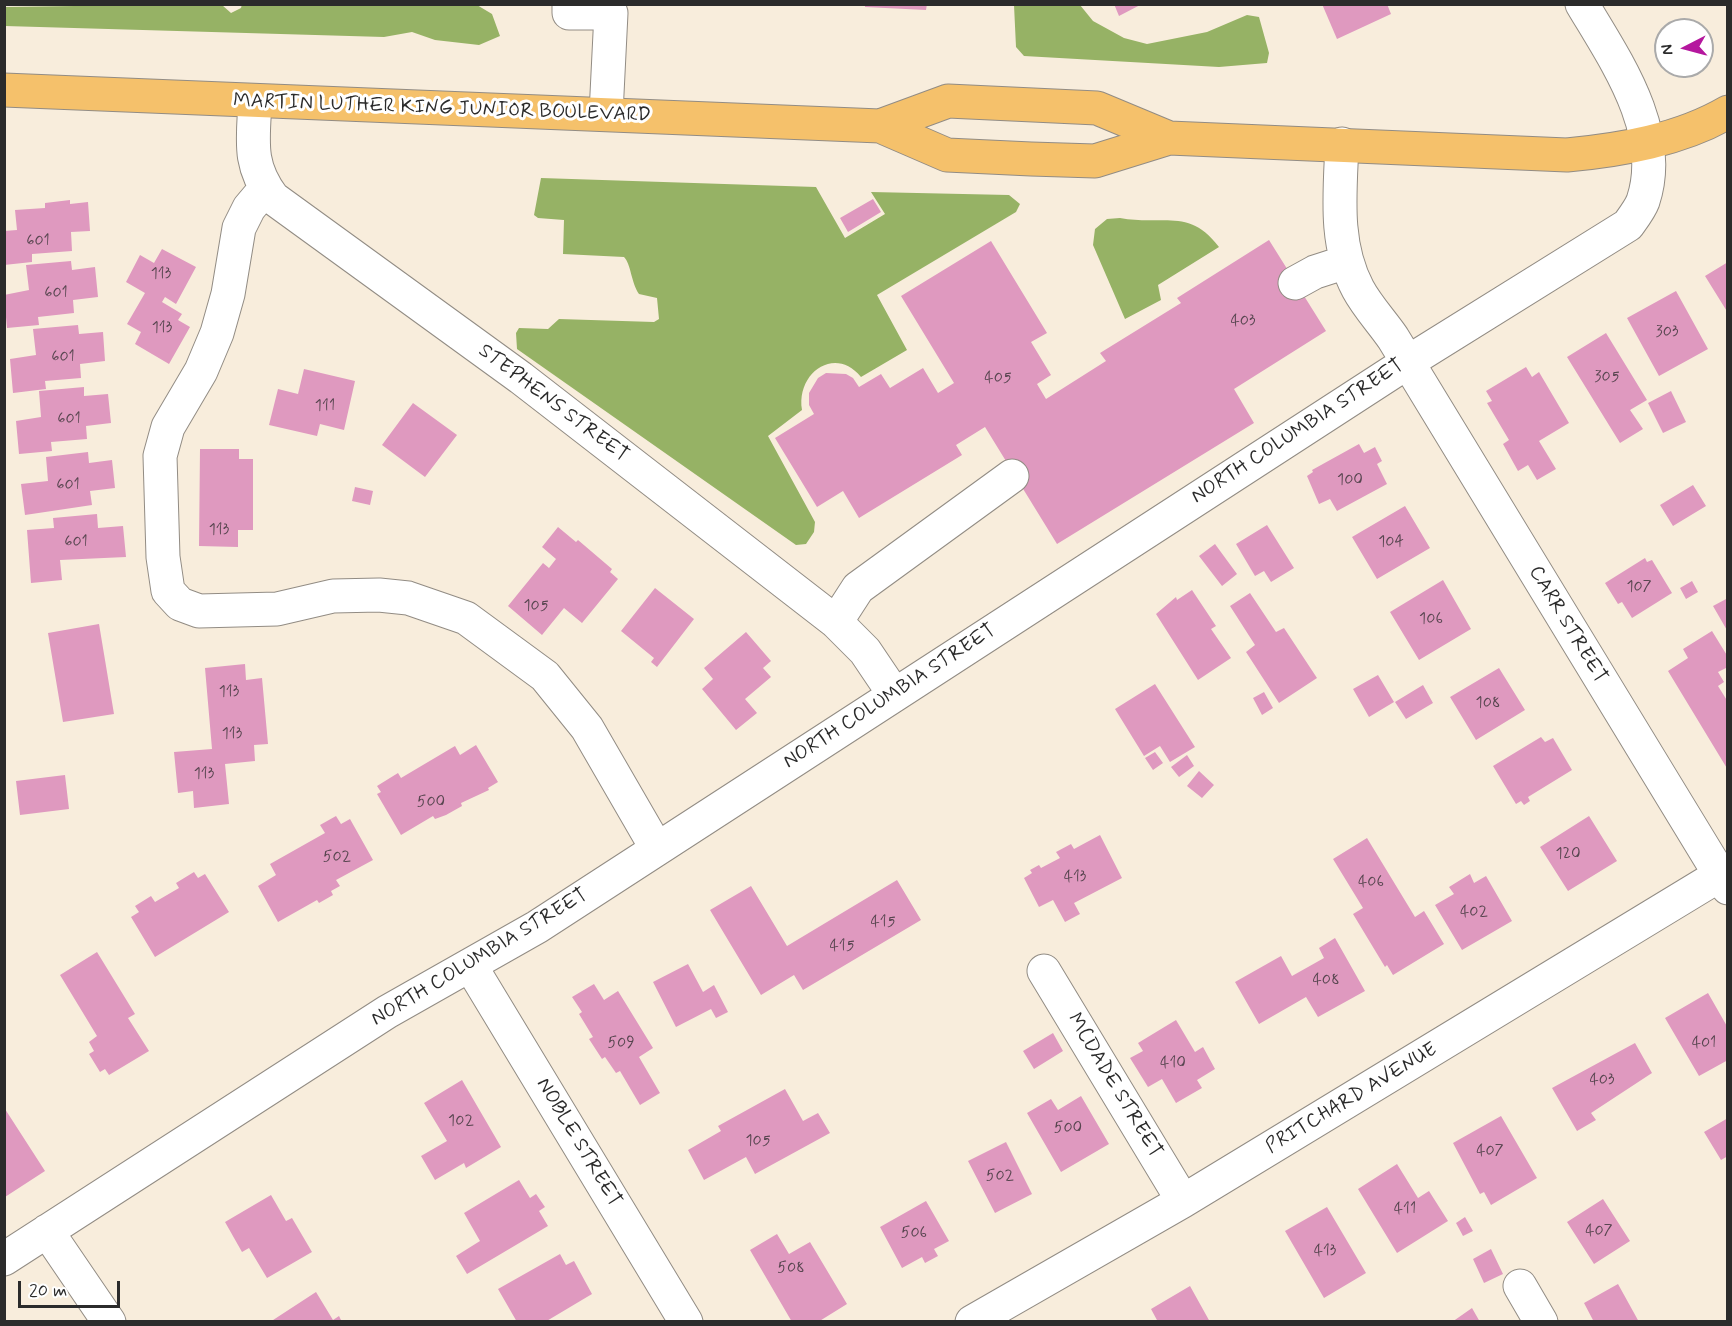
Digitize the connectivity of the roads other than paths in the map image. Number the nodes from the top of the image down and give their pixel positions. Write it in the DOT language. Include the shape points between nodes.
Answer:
graph roads {
  1 [pos="569,4"];
  2 [pos="1582,4"];
  3 [pos="4,90"];
  4 [pos="255,102"];
  5 [pos="1728,112"];
  6 [pos="606,114"];
  7 [pos="880,126"];
  8 [pos="1168,138"];
  9 [pos="1647,142"];
  10 [pos="1342,144"];
  11 [pos="265,189"];
  12 [pos="1346,262"];
  13 [pos="1295,283"];
  14 [pos="1408,362"];
  15 [pos="1012,476"];
  16 [pos="836,622"];
  17 [pos="894,694"];
  18 [pos="657,849"];
  19 [pos="1725,878"];
  20 [pos="471,965"];
  21 [pos="1044,971"];
  22 [pos="1183,1202"];
  23 [pos="47,1231"];
  24 [pos="4,1259"];
  25 [pos="1520,1286"];
  26 [pos="110,1322"];
  27 [pos="686,1322"];
  28 [pos="972,1322"];
  29 [pos="1541,1322"];
  1 -- 6 [label="street" via="569,13 610,13"];
  2 -- 9 [label="street, NORTH COLUMBIA STREET" via="1627,80"];
  3 -- 4 [label="main road, MARTIN LUTHER KING JUNIOR BOULEVARD"];
  4 -- 6 [label="main road, MARTIN LUTHER KING JUNIOR BOULEVARD"];
  4 -- 11 [label="street, STEPHENS STREET" via="253,158"];
  5 -- 9 [label="main road"];
  6 -- 7 [label="main road, MARTIN LUTHER KING JUNIOR BOULEVARD"];
  7 -- 8 [label="main road, MARTIN LUTHER KING JUNIOR BOULEVARD" via="947,155 1095,161"];
  7 -- 8 [label="main road, MARTIN LUTHER KING JUNIOR BOULEVARD" via="948,101 1097,108"];
  8 -- 10 [label="main road, MARTIN LUTHER KING JUNIOR BOULEVARD"];
  9 -- 10 [label="main road, MARTIN LUTHER KING JUNIOR BOULEVARD" via="1567,154"];
  9 -- 14 [label="street, NORTH COLUMBIA STREET" via="1642,203 1628,225"];
  10 -- 12 [label="street, CARR STREET" via="1341,234"];
  11 -- 16 [label="street, STEPHENS STREET" via="291,214 521,378"];
  11 -- 18 [label="street" via="239,228 217,333 201,371 168,427 160,456 168,591 180,604 199,611 277,609 333,596 379,595 408,598 466,618 545,676 587,728"];
  12 -- 13 [label="street"];
  12 -- 14 [label="street, CARR STREET" via="1358,290"];
  14 -- 17 [label="street, NORTH COLUMBIA STREET"];
  14 -- 19 [label="street, CARR STREET"];
  15 -- 16 [label="street" via="858,588"];
  16 -- 17 [label="street, STEPHENS STREET" via="865,651"];
  17 -- 18 [label="street, NORTH COLUMBIA STREET"];
  18 -- 20 [label="street, NORTH COLUMBIA STREET"];
  19 -- 22 [label="street, PRITCHARD AVENUE"];
  20 -- 23 [label="street, NORTH COLUMBIA STREET" via="387,1012"];
  20 -- 27 [label="street, NOBLE STREET"];
  21 -- 22 [label="street, MCDADE STREET"];
  22 -- 28 [label="street, PRITCHARD AVENUE"];
  23 -- 24 [label="street, NORTH COLUMBIA STREET"];
  23 -- 26 [label="street"];
  25 -- 29 [label="street"];
}
